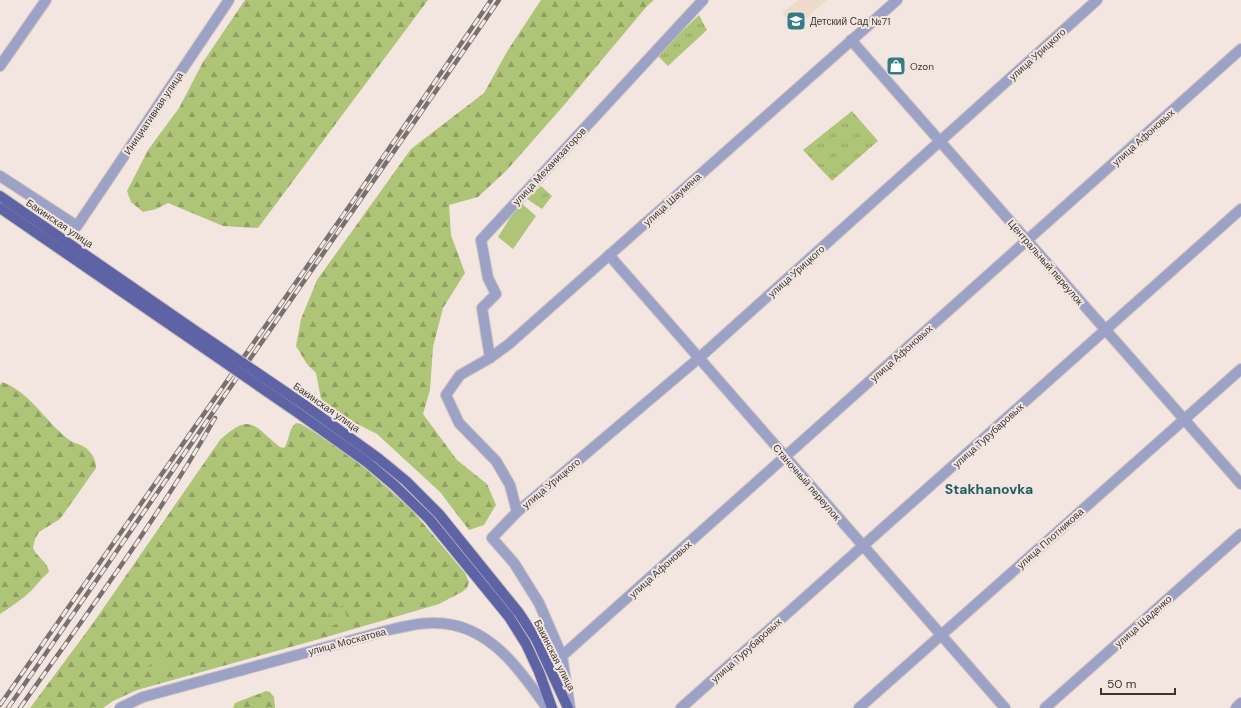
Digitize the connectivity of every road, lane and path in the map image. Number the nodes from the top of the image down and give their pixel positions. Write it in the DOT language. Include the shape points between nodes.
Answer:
graph roads {
  1 [pos="46,0"];
  2 [pos="229,0"];
  3 [pos="703,0"];
  4 [pos="897,0"];
  5 [pos="1097,0"];
  6 [pos="851,40"];
  7 [pos="1241,50"];
  8 [pos="0,66"];
  9 [pos="940,141"];
  10 [pos="0,176"];
  11 [pos="0,196"];
  12 [pos="0,208"];
  13 [pos="1241,209"];
  14 [pos="1027,240"];
  15 [pos="609,255"];
  16 [pos="1106,330"];
  17 [pos="201,340"];
  18 [pos="490,358"];
  19 [pos="699,358"];
  20 [pos="1241,369"];
  21 [pos="303,410"];
  22 [pos="1184,419"];
  23 [pos="785,457"];
  24 [pos="1241,484"];
  25 [pos="517,512"];
  26 [pos="1241,534"];
  27 [pos="863,546"];
  28 [pos="941,635"];
  29 [pos="562,656"];
  30 [pos="1241,703"];
  31 [pos="120,708"];
  32 [pos="547,708"];
  33 [pos="552,708"];
  34 [pos="569,708"];
  35 [pos="681,708"];
  36 [pos="859,708"];
  37 [pos="1005,708"];
  38 [pos="1045,708"];
  39 [pos="1236,708"];
  1 -- 8 [label="street"];
  2 -- 10 [label="street, Инициативная улица" via="77,226"];
  3 -- 18 [label="street, улица Механизаторов" via="481,240 488,278 496,294 482,308"];
  4 -- 6 [label="street, улица Шаумяна"];
  5 -- 9 [label="street, улица Урицкого"];
  6 -- 9 [label="street, Центральный переулок"];
  6 -- 15 [label="street, улица Шаумяна"];
  7 -- 14 [label="street, улица Афоновых"];
  9 -- 14 [label="street, Центральный переулок"];
  9 -- 19 [label="street, улица Урицкого"];
  11 -- 17 [label="main road, Бакинская улица"];
  12 -- 17 [label="main road, Бакинская улица"];
  13 -- 16 [label="street, улица Турубаровых"];
  14 -- 16 [label="street, Центральный переулок"];
  14 -- 23 [label="street, улица Афоновых"];
  15 -- 18 [label="street, улица Шаумяна"];
  15 -- 19 [label="street, Станочный переулок"];
  16 -- 22 [label="street, Центральный переулок"];
  16 -- 27 [label="street, улица Турубаровых"];
  17 -- 21 [label="main road, Бакинская улица, bridge"];
  18 -- 25 [label="street, улица Шаумяна" via="460,375 446,394 459,422 496,461 510,485"];
  19 -- 23 [label="street, Станочный переулок"];
  19 -- 25 [label="street, улица Урицкого"];
  20 -- 22 [label="street, улица Плотникова"];
  21 -- 33 [label="main road, Бакинская улица" via="395,486 429,519 508,617 526,644"];
  21 -- 34 [label="main road, Бакинская улица" via="378,458 439,514 519,613 536,639"];
  22 -- 24 [label="street, Центральный переулок"];
  22 -- 28 [label="street, улица Плотникова"];
  23 -- 27 [label="street, Станочный переулок"];
  23 -- 29 [label="street, улица Афоновых"];
  25 -- 29 [label="street, улица Урицкого" via="492,538 514,563 539,603"];
  26 -- 38 [label="street, улица Щаденко"];
  27 -- 28 [label="street, Станочный переулок"];
  27 -- 35 [label="street, улица Турубаровых"];
  28 -- 36 [label="street, улица Плотникова"];
  28 -- 37 [label="street, Станочный переулок"];
  29 -- 34 [label="street"];
  30 -- 39 [label="street"];
  31 -- 32 [label="street, улица Москатова" via="143,697 389,630 413,624 435,623 465,628 490,643 517,668"];
}
